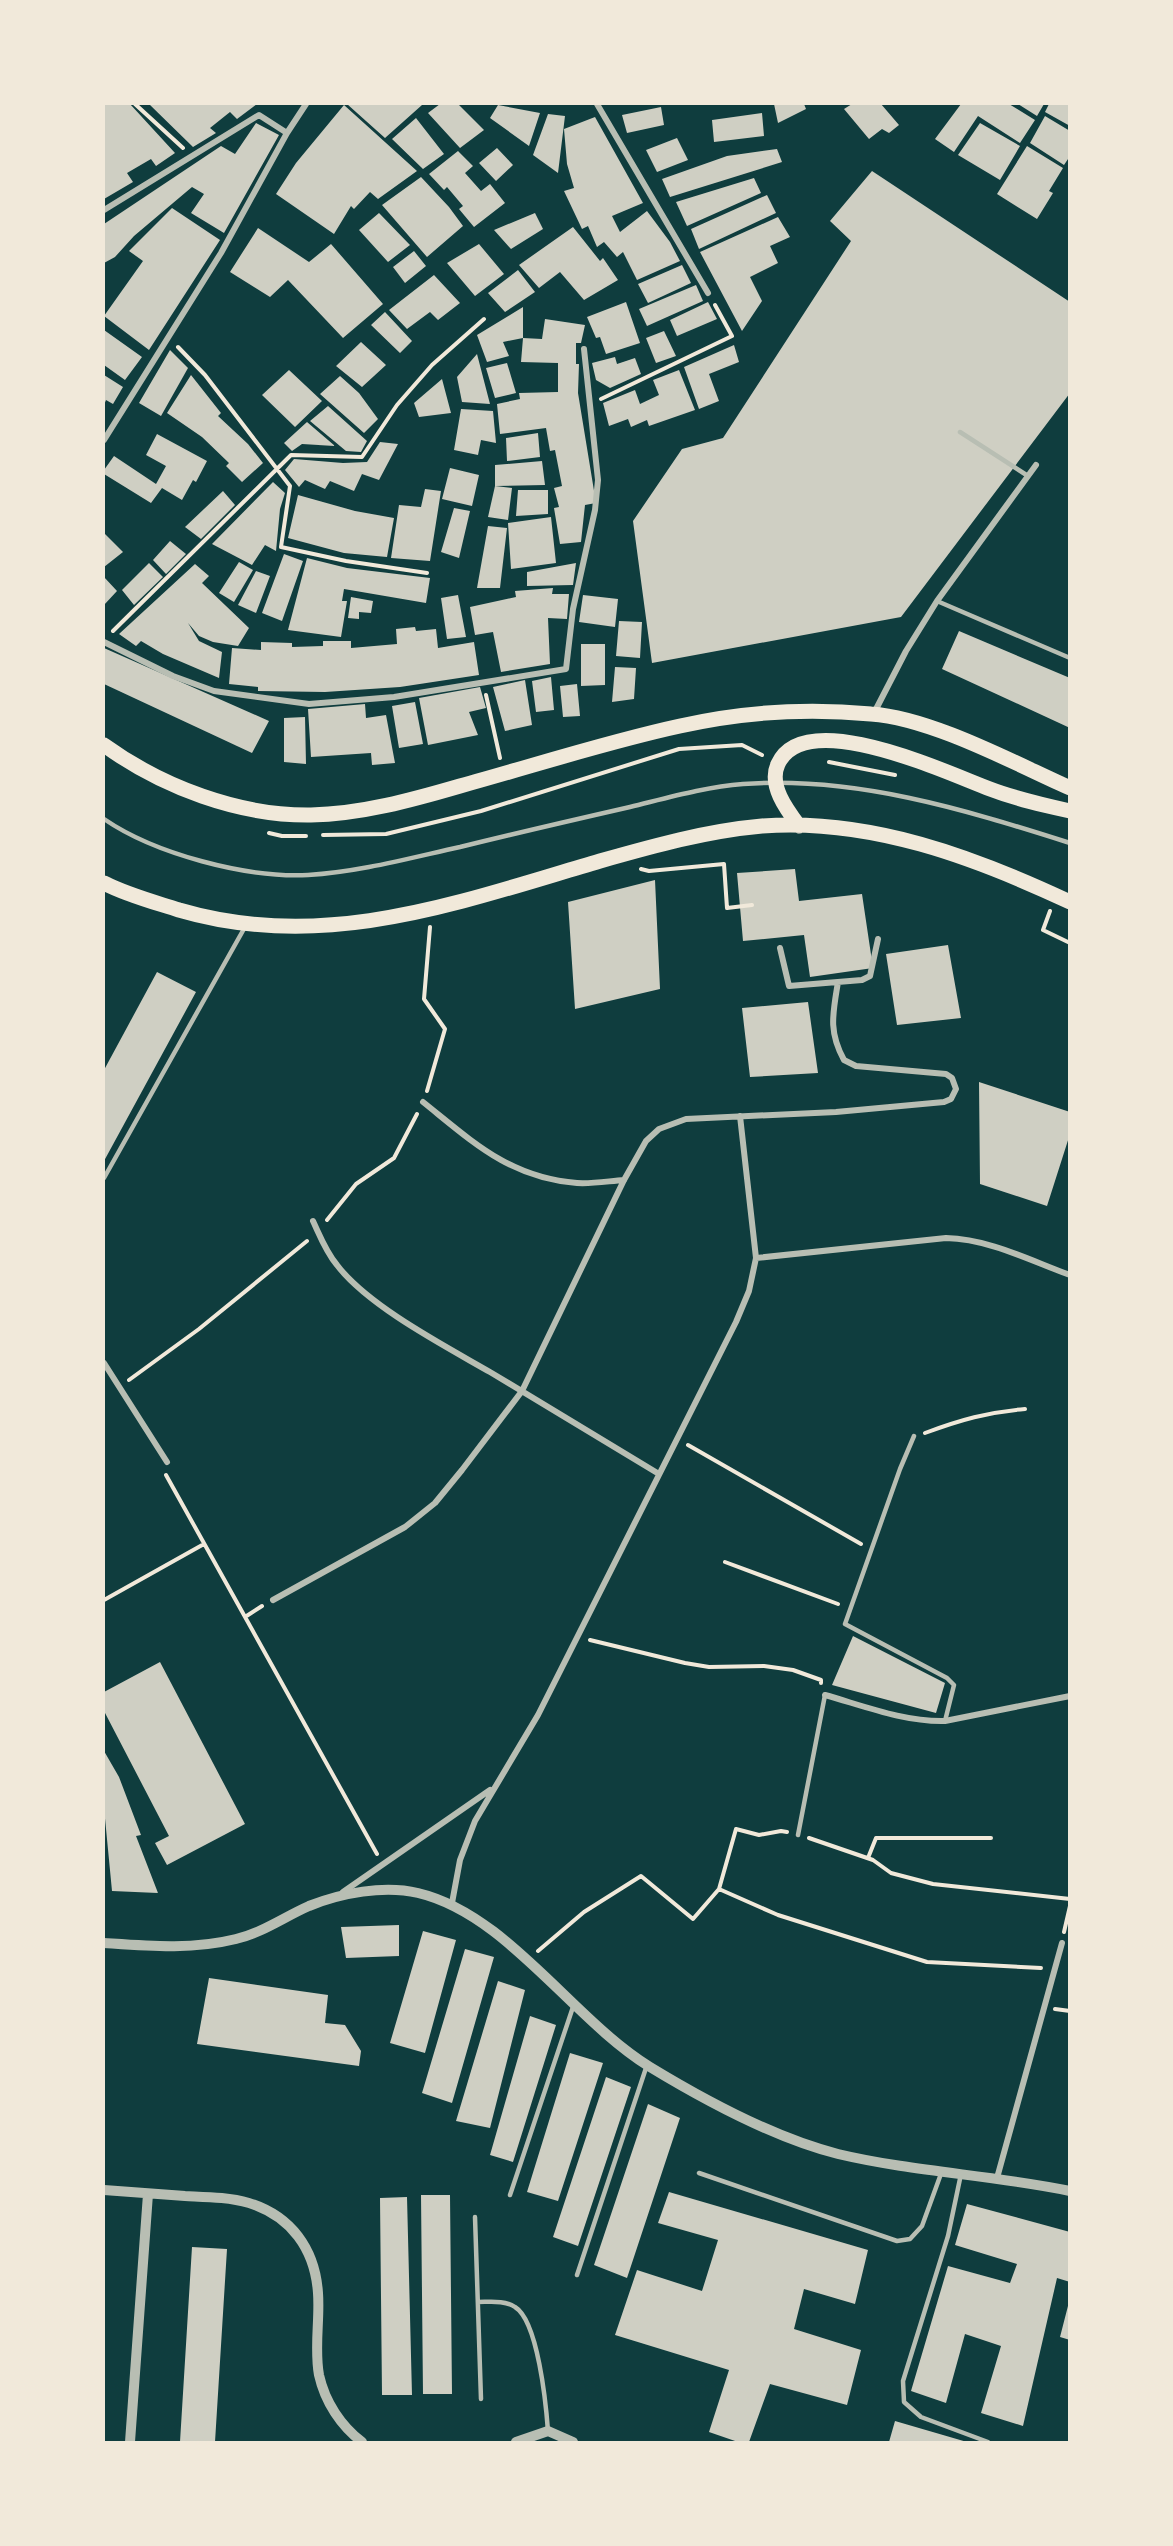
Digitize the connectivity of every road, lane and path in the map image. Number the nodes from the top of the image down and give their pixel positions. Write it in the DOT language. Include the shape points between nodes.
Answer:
graph roads {
  1 [pos="135,104"];
  2 [pos="306,104"];
  3 [pos="597,104"];
  4 [pos="287,133"];
  5 [pos="191,156"];
  6 [pos="104,210"];
  7 [pos="708,293"];
  8 [pos="484,319"];
  9 [pos="168,336"];
  10 [pos="584,349"];
  11 [pos="590,405"];
  12 [pos="960,432"];
  13 [pos="104,440"];
  14 [pos="1036,465"];
  15 [pos="277,469"];
  16 [pos="1028,476"];
  17 [pos="427,573"];
  18 [pos="937,601"];
  19 [pos="112,633"];
  20 [pos="104,642"];
  21 [pos="1070,658"];
  22 [pos="483,682"];
  23 [pos="874,714"];
  24 [pos="104,746"];
  25 [pos="782,756"];
  26 [pos="826,761"];
  27 [pos="503,775"];
  28 [pos="897,776"];
  29 [pos="776,782"];
  30 [pos="1070,788"];
  31 [pos="1070,811"];
  32 [pos="104,819"];
  33 [pos="800,826"];
  34 [pos="259,830"];
  35 [pos="1070,843"];
  36 [pos="639,869"];
  37 [pos="104,883"];
  38 [pos="1070,902"];
  39 [pos="752,905"];
  40 [pos="432,909"];
  41 [pos="246,924"];
  42 [pos="1043,930"];
  43 [pos="878,939"];
  44 [pos="1070,943"];
  45 [pos="780,948"];
  46 [pos="838,982"];
  47 [pos="445,1029"];
  48 [pos="423,1102"];
  49 [pos="740,1116"];
  50 [pos="104,1178"];
  51 [pos="624,1180"];
  52 [pos="313,1221"];
  53 [pos="756,1258"];
  54 [pos="1070,1275"];
  55 [pos="104,1363"];
  56 [pos="522,1391"];
  57 [pos="1026,1409"];
  58 [pos="914,1436"];
  59 [pos="677,1438"];
  60 [pos="166,1462"];
  61 [pos="659,1473"];
  62 [pos="204,1544"];
  63 [pos="872,1550"];
  64 [pos="725,1562"];
  65 [pos="104,1600"];
  66 [pos="273,1600"];
  67 [pos="850,1608"];
  68 [pos="245,1617"];
  69 [pos="577,1637"];
  70 [pos="825,1695"];
  71 [pos="1070,1696"];
  72 [pos="945,1721"];
  73 [pos="493,1788"];
  74 [pos="798,1835"];
  75 [pos="991,1838"];
  76 [pos="868,1858"];
  77 [pos="383,1865"];
  78 [pos="719,1889"];
  79 [pos="337,1897"];
  80 [pos="1070,1899"];
  81 [pos="452,1903"];
  82 [pos="1070,1906"];
  83 [pos="104,1943"];
  84 [pos="1062,1943"];
  85 [pos="526,1961"];
  86 [pos="1054,1969"];
  87 [pos="574,2004"];
  88 [pos="647,2065"];
  89 [pos="942,2171"];
  90 [pos="699,2173"];
  91 [pos="961,2174"];
  92 [pos="998,2178"];
  93 [pos="104,2190"];
  94 [pos="1070,2191"];
  95 [pos="148,2194"];
  96 [pos="510,2195"];
  97 [pos="475,2217"];
  98 [pos="577,2275"];
  99 [pos="478,2302"];
  100 [pos="481,2399"];
  101 [pos="548,2431"];
  102 [pos="130,2442"];
  103 [pos="362,2442"];
  104 [pos="516,2442"];
  105 [pos="573,2442"];
  106 [pos="988,2442"];
  1 -- 5 [label="path"];
  2 -- 4 [label="street"];
  3 -- 7 [label="street"];
  4 -- 5 [label="street" via="259,115"];
  4 -- 9 [label="street" via="221,253"];
  5 -- 6 [label="street"];
  7 -- 11 [label="path" via="732,336"];
  8 -- 15 [label="path" via="432,365 397,405 362,457 291,455"];
  9 -- 13 [label="street"];
  9 -- 15 [label="path" via="205,375"];
  10 -- 11 [label="street"];
  11 -- 22 [label="street" via="597,496 579,575 566,669"];
  12 -- 16 [label="lane"];
  14 -- 16 [label="street"];
  15 -- 17 [label="path" via="290,486 281,547"];
  15 -- 19 [label="path"];
  16 -- 18 [label="street"];
  18 -- 21 [label="lane"];
  18 -- 23 [label="street"];
  20 -- 22 [label="street" via="173,676 214,691 259,699 309,704 355,701"];
  22 -- 27 [label="path"];
  23 -- 27 [label="main road" via="824,712 731,717 679,726"];
  23 -- 30 [label="main road" via="955,737"];
  24 -- 27 [label="main road" via="169,783 219,802 277,813 312,815 361,810"];
  25 -- 29 [label="main road" via="776,767"];
  25 -- 31 [label="main road" via="790,748 826,741 883,748 990,789"];
  25 -- 34 [label="path" via="765,757 742,745 680,749 481,811 386,834 282,836"];
  26 -- 28 [label="path"];
  29 -- 32 [label="lane" via="689,793 412,858 306,875 208,863 161,848"];
  29 -- 33 [label="main road" via="786,810"];
  29 -- 35 [label="lane" via="823,784 923,800"];
  33 -- 38 [label="main road" via="872,833 914,842 956,854"];
  33 -- 40 [label="main road" via="731,829 698,836"];
  36 -- 39 [label="path" via="724,864 727,908"];
  37 -- 41 [label="main road" via="198,915"];
  40 -- 41 [label="main road" via="328,926"];
  40 -- 47 [label="path" via="424,999"];
  41 -- 50 [label="lane"];
  42 -- 44 [label="path"];
  43 -- 46 [label="street" via="870,976"];
  45 -- 46 [label="street" via="789,986"];
  46 -- 49 [label="street" via="833,1033 844,1060 856,1066 946,1074 952,1078 954,1095 944,1102"];
  48 -- 51 [label="street" via="499,1161 521,1171 578,1183"];
  49 -- 51 [label="street" via="686,1119 659,1129 646,1141"];
  49 -- 53 [label="street"];
  51 -- 56 [label="street"];
  52 -- 56 [label="street" via="338,1267 363,1291 444,1346"];
  53 -- 54 [label="street" via="965,1238"];
  53 -- 59 [label="street" via="749,1291 736,1322"];
  55 -- 60 [label="street"];
  56 -- 61 [label="street"];
  56 -- 66 [label="street" via="435,1503 405,1527"];
  57 -- 58 [label="path" via="966,1418"];
  58 -- 63 [label="lane"];
  59 -- 61 [label="street"];
  59 -- 63 [label="path"];
  60 -- 62 [label="path" via="166,1477"];
  61 -- 69 [label="street"];
  62 -- 65 [label="path"];
  62 -- 68 [label="path"];
  63 -- 67 [label="lane"];
  64 -- 67 [label="path"];
  66 -- 68 [label="path"];
  67 -- 72 [label="lane" via="845,1624 954,1685"];
  68 -- 77 [label="path"];
  69 -- 70 [label="path" via="685,1664 764,1665 793,1670 821,1680"];
  69 -- 73 [label="street" via="538,1715"];
  70 -- 72 [label="street" via="905,1718"];
  70 -- 74 [label="lane"];
  71 -- 72 [label="street"];
  73 -- 77 [label="street"];
  73 -- 81 [label="street" via="466,1840"];
  74 -- 76 [label="path"];
  74 -- 78 [label="path" via="781,1831 759,1835 736,1829"];
  75 -- 76 [label="path" via="876,1838"];
  76 -- 80 [label="path" via="891,1873 933,1884"];
  77 -- 79 [label="street"];
  78 -- 85 [label="path" via="693,1919 641,1876 584,1912"];
  78 -- 86 [label="path" via="778,1915 927,1962"];
  79 -- 81 [label="street" via="393,1890"];
  79 -- 83 [label="street" via="237,1939 175,1947"];
  81 -- 85 [label="street" via="479,1920"];
  82 -- 84 [label="path"];
  84 -- 86 [label="street"];
  85 -- 87 [label="street"];
  86 -- 92 [label="street"];
  87 -- 88 [label="street"];
  87 -- 96 [label="lane"];
  88 -- 89 [label="street" via="699,2096 788,2137 836,2153"];
  88 -- 98 [label="lane"];
  89 -- 90 [label="lane" via="922,2226 910,2239 897,2241"];
  89 -- 91 [label="street"];
  91 -- 92 [label="street"];
  91 -- 106 [label="lane" via="948,2236 903,2381 904,2402 921,2417"];
  92 -- 94 [label="street"];
  93 -- 95 [label="street"];
  95 -- 102 [label="street"];
  95 -- 103 [label="street" via="248,2202 276,2214 295,2230 308,2248 315,2268 319,2375 340,2421"];
  97 -- 99 [label="lane"];
  99 -- 100 [label="lane"];
  99 -- 101 [label="lane" via="516,2307 525,2318 545,2385"];
  101 -- 104 [label="street"];
  101 -- 105 [label="street"];
}
